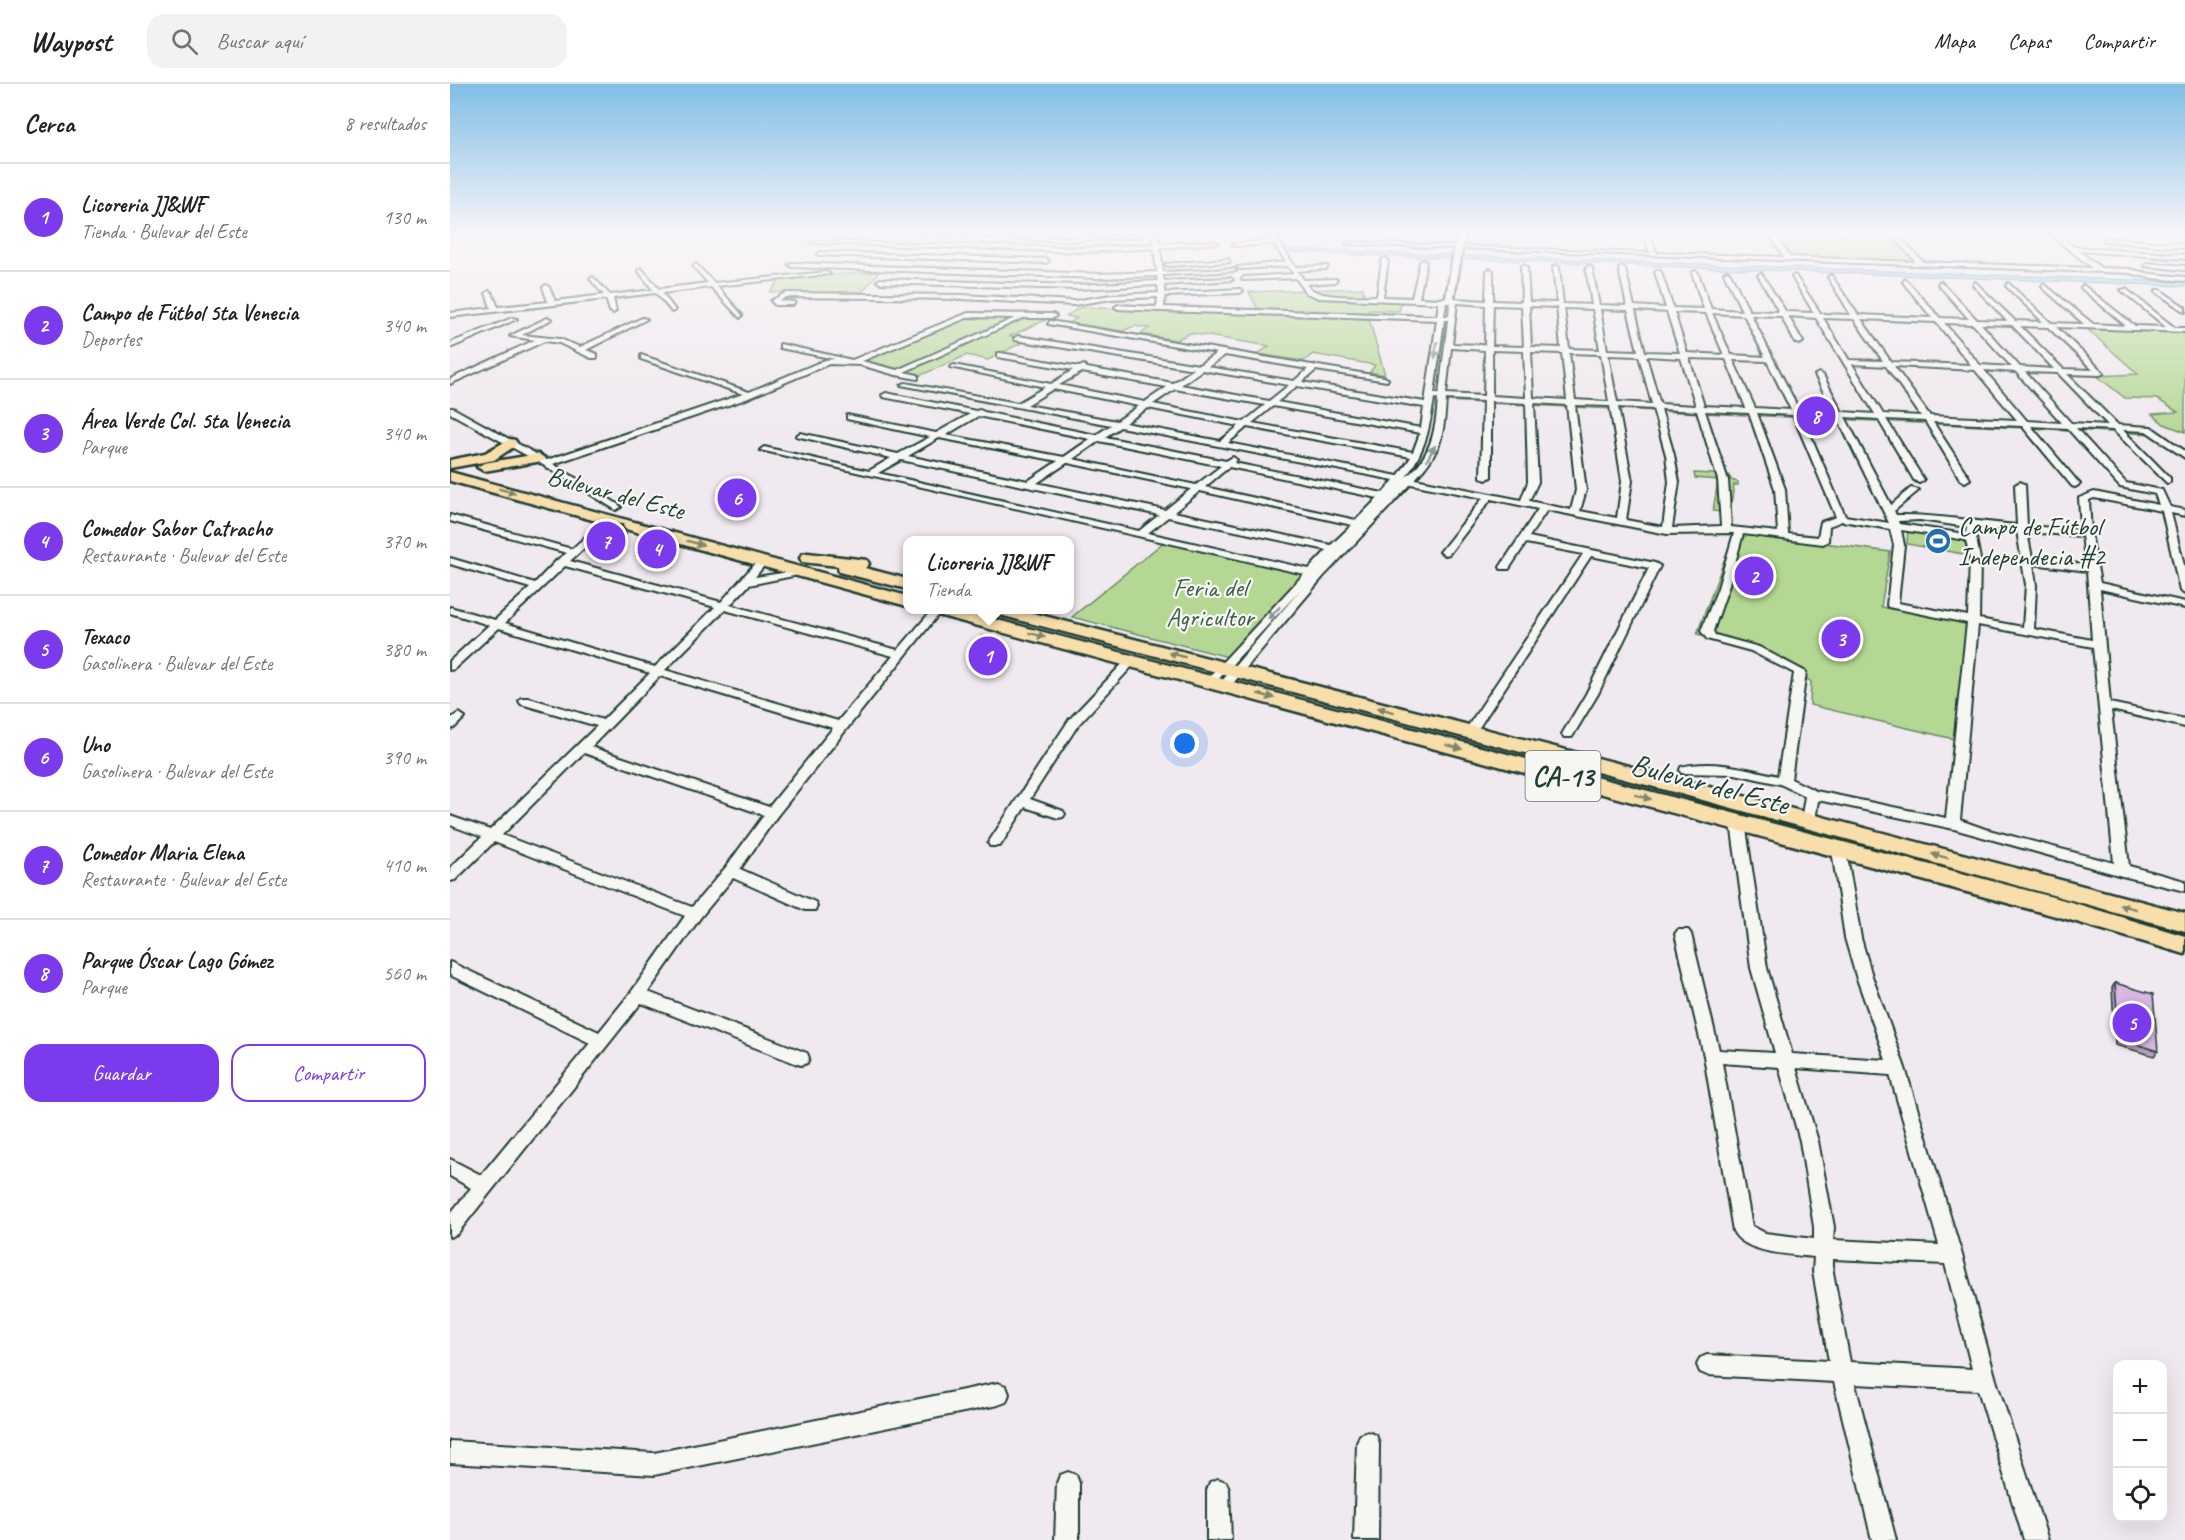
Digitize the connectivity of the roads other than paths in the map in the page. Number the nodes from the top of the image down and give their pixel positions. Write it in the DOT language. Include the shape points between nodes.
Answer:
graph roads {
  1 [pos="492,302"];
  2 [pos="562,302"];
  3 [pos="611,302"];
  4 [pos="666,302"];
  5 [pos="727,302"];
  6 [pos="774,302"];
  7 [pos="1054,302"];
  8 [pos="1080,302"];
  9 [pos="1160,302"];
  10 [pos="1448,302"];
  11 [pos="1449,302"];
  12 [pos="1491,302"];
  13 [pos="1594,302"];
  14 [pos="1630,302"];
  15 [pos="1668,302"];
  16 [pos="1705,302"];
  17 [pos="1741,302"];
  18 [pos="1776,302"];
  19 [pos="1810,302"];
  20 [pos="1846,302"];
  21 [pos="1923,302"];
  22 [pos="1958,302"];
  23 [pos="1992,302"];
  24 [pos="2026,302"];
  25 [pos="2063,302"];
  26 [pos="2101,302"];
  27 [pos="2139,302"];
  28 [pos="552,303"];
  29 [pos="793,303"];
  30 [pos="1527,303"];
  31 [pos="1560,304"];
  32 [pos="1595,306"];
  33 [pos="1118,307"];
  34 [pos="1631,307"];
  35 [pos="495,309"];
  36 [pos="1160,309"];
  37 [pos="1670,309"];
  38 [pos="613,310"];
  39 [pos="672,310"];
  40 [pos="1708,311"];
  41 [pos="1747,313"];
  42 [pos="450,315"];
  43 [pos="1025,315"];
  44 [pos="1783,315"];
  45 [pos="740,316"];
  46 [pos="1819,316"];
  47 [pos="1855,316"];
  48 [pos="1440,317"];
  49 [pos="1452,318"];
  50 [pos="514,319"];
  51 [pos="549,319"];
  52 [pos="644,319"];
  53 [pos="1939,320"];
  54 [pos="1977,321"];
  55 [pos="2011,323"];
  56 [pos="2050,325"];
  57 [pos="2091,326"];
  58 [pos="2133,328"];
  59 [pos="2173,329"];
  60 [pos="2185,330"];
  61 [pos="1135,337"];
  62 [pos="1018,338"];
  63 [pos="544,339"];
  64 [pos="1126,342"];
  65 [pos="1799,342"];
  66 [pos="450,346"];
  67 [pos="783,346"];
  68 [pos="1064,346"];
  69 [pos="1447,346"];
  70 [pos="1489,347"];
  71 [pos="1117,348"];
  72 [pos="1528,349"];
  73 [pos="580,350"];
  74 [pos="1566,350"];
  75 [pos="1054,351"];
  76 [pos="1224,352"];
  77 [pos="1604,352"];
  78 [pos="1108,353"];
  79 [pos="1642,354"];
  80 [pos="1001,355"];
  81 [pos="594,356"];
  82 [pos="1045,356"];
  83 [pos="1685,356"];
  84 [pos="644,357"];
  85 [pos="1729,357"];
  86 [pos="1100,358"];
  87 [pos="842,359"];
  88 [pos="1769,359"];
  89 [pos="855,361"];
  90 [pos="1035,361"];
  91 [pos="1848,362"];
  92 [pos="1091,364"];
  93 [pos="1889,364"];
  94 [pos="954,367"];
  95 [pos="1315,368"];
  96 [pos="1976,368"];
  97 [pos="1082,369"];
  98 [pos="1198,369"];
  99 [pos="2017,370"];
  100 [pos="2059,372"];
  101 [pos="896,373"];
  102 [pos="1819,375"];
  103 [pos="915,377"];
  104 [pos="1384,379"];
  105 [pos="450,382"];
  106 [pos="905,385"];
  107 [pos="1293,385"];
  108 [pos="1173,386"];
  109 [pos="1053,387"];
  110 [pos="749,394"];
  111 [pos="886,395"];
  112 [pos="1442,399"];
  113 [pos="1429,401"];
  114 [pos="1488,401"];
  115 [pos="994,402"];
  116 [pos="1531,403"];
  117 [pos="1146,404"];
  118 [pos="1272,404"];
  119 [pos="1573,405"];
  120 [pos="1019,406"];
  121 [pos="1615,407"];
  122 [pos="1657,409"];
  123 [pos="450,410"];
  124 [pos="1702,411"];
  125 [pos="978,413"];
  126 [pos="1753,414"];
  127 [pos="1798,416"];
  128 [pos="850,417"];
  129 [pos="1840,418"];
  130 [pos="1884,420"];
  131 [pos="1929,422"];
  132 [pos="1118,424"];
  133 [pos="1248,424"];
  134 [pos="2027,426"];
  135 [pos="2073,429"];
  136 [pos="1425,431"];
  137 [pos="2120,431"];
  138 [pos="934,435"];
  139 [pos="1099,438"];
  140 [pos="803,440"];
  141 [pos="2163,440"];
  142 [pos="510,443"];
  143 [pos="1222,444"];
  144 [pos="2185,446"];
  145 [pos="1246,448"];
  146 [pos="764,450"];
  147 [pos="796,450"];
  148 [pos="785,455"];
  149 [pos="1417,455"];
  150 [pos="2185,455"];
  151 [pos="899,456"];
  152 [pos="489,457"];
  153 [pos="1068,460"];
  154 [pos="543,461"];
  155 [pos="1228,464"];
  156 [pos="458,470"];
  157 [pos="871,473"];
  158 [pos="1486,477"];
  159 [pos="1404,479"];
  160 [pos="1965,479"];
  161 [pos="1919,480"];
  162 [pos="2167,480"];
  163 [pos="1030,484"];
  164 [pos="2075,484"];
  165 [pos="2020,485"];
  166 [pos="1199,488"];
  167 [pos="1914,490"];
  168 [pos="1383,496"];
  169 [pos="1488,497"];
  170 [pos="1524,502"];
  171 [pos="1544,507"];
  172 [pos="2166,510"];
  173 [pos="613,513"];
  174 [pos="1168,513"];
  175 [pos="2185,513"];
  176 [pos="1575,514"];
  177 [pos="450,518"];
  178 [pos="1841,518"];
  179 [pos="1893,518"];
  180 [pos="1358,523"];
  181 [pos="1621,523"];
  182 [pos="1726,529"];
  183 [pos="2022,529"];
  184 [pos="1668,531"];
  185 [pos="1739,531"];
  186 [pos="1972,532"];
  187 [pos="2086,533"];
  188 [pos="1141,534"];
  189 [pos="1783,535"];
  190 [pos="1523,539"];
  191 [pos="1334,549"];
  192 [pos="573,552"];
  193 [pos="1445,552"];
  194 [pos="1589,552"];
  195 [pos="2027,560"];
  196 [pos="450,561"];
  197 [pos="561,562"];
  198 [pos="762,562"];
  199 [pos="803,565"];
  200 [pos="1505,567"];
  201 [pos="903,569"];
  202 [pos="2092,569"];
  203 [pos="1316,574"];
  204 [pos="748,582"];
  205 [pos="903,583"];
  206 [pos="2095,585"];
  207 [pos="538,587"];
  208 [pos="870,591"];
  209 [pos="2185,591"];
  210 [pos="903,593"];
  211 [pos="903,600"];
  212 [pos="721,605"];
  213 [pos="2185,605"];
  214 [pos="450,610"];
  215 [pos="935,614"];
  216 [pos="958,614"];
  217 [pos="1024,614"];
  218 [pos="1973,620"];
  219 [pos="496,625"];
  220 [pos="2028,631"];
  221 [pos="2098,645"];
  222 [pos="900,654"];
  223 [pos="1132,660"];
  224 [pos="451,664"];
  225 [pos="658,671"];
  226 [pos="1224,676"];
  227 [pos="525,701"];
  228 [pos="2105,705"];
  229 [pos="2185,723"];
  230 [pos="606,725"];
  231 [pos="841,726"];
  232 [pos="1470,732"];
  233 [pos="1568,734"];
  234 [pos="582,748"];
  235 [pos="1686,770"];
  236 [pos="1785,781"];
  237 [pos="1812,794"];
  238 [pos="1021,801"];
  239 [pos="772,813"];
  240 [pos="1058,814"];
  241 [pos="450,820"];
  242 [pos="1808,821"];
  243 [pos="1738,823"];
  244 [pos="1956,825"];
  245 [pos="491,837"];
  246 [pos="995,843"];
  247 [pos="1839,850"];
  248 [pos="731,871"];
  249 [pos="2122,871"];
  250 [pos="450,876"];
  251 [pos="2185,886"];
  252 [pos="810,906"];
  253 [pos="695,914"];
  254 [pos="2185,922"];
  255 [pos="1683,934"];
  256 [pos="2184,946"];
  257 [pos="450,968"];
  258 [pos="638,995"];
  259 [pos="600,1040"];
  260 [pos="1712,1056"];
  261 [pos="801,1058"];
  262 [pos="1788,1062"];
  263 [pos="1897,1068"];
  264 [pos="450,1167"];
  265 [pos="484,1186"];
  266 [pos="450,1228"];
  267 [pos="1823,1249"];
  268 [pos="1952,1255"];
  269 [pos="1707,1365"];
  270 [pos="1842,1373"];
  271 [pos="1985,1380"];
  272 [pos="998,1394"];
  273 [pos="1368,1443"];
  274 [pos="450,1452"];
  275 [pos="1068,1483"];
  276 [pos="1218,1490"];
  277 [pos="1067,1540"];
  278 [pos="1219,1540"];
  279 [pos="1366,1540"];
  280 [pos="1884,1540"];
  281 [pos="2036,1540"];
  1 -- 35 [label="street"];
  2 -- 28 [label="street"];
  3 -- 38 [label="street"];
  4 -- 39 [label="street"];
  5 -- 45 [label="street"];
  6 -- 29 [label="street"];
  7 -- 8 [label="street"];
  9 -- 36 [label="street"];
  10 -- 48 [label="street"];
  11 -- 49 [label="street"];
  12 -- 30 [label="street"];
  12 -- 70 [label="street"];
  13 -- 32 [label="street"];
  14 -- 34 [label="street"];
  15 -- 37 [label="street"];
  16 -- 40 [label="street"];
  17 -- 41 [label="street"];
  18 -- 44 [label="street"];
  19 -- 46 [label="street"];
  20 -- 47 [label="street"];
  21 -- 53 [label="street"];
  22 -- 54 [label="street"];
  23 -- 55 [label="street"];
  24 -- 56 [label="street"];
  25 -- 57 [label="street"];
  26 -- 58 [label="street"];
  27 -- 59 [label="street"];
  28 -- 35 [label="street"];
  30 -- 31 [label="street"];
  30 -- 72 [label="street"];
  31 -- 32 [label="street"];
  31 -- 74 [label="street"];
  32 -- 34 [label="street"];
  32 -- 77 [label="street"];
  33 -- 36 [label="street"];
  34 -- 37 [label="street"];
  34 -- 79 [label="street"];
  35 -- 42 [label="street"];
  36 -- 48 [label="street"];
  37 -- 40 [label="street"];
  37 -- 83 [label="street"];
  40 -- 41 [label="street"];
  40 -- 85 [label="street"];
  41 -- 44 [label="street"];
  41 -- 88 [label="street"];
  43 -- 61 [label="street"];
  43 -- 89 [label="street" via="968,315"];
  43 -- 101 [label="street"];
  44 -- 46 [label="street"];
  44 -- 65 [label="street"];
  46 -- 47 [label="street"];
  46 -- 91 [label="street"];
  47 -- 53 [label="street"];
  47 -- 93 [label="street"];
  48 -- 49 [label="street"];
  48 -- 113 [label="street, one-way"];
  49 -- 69 [label="street"];
  50 -- 66 [label="street"];
  51 -- 63 [label="street" via="514,336"];
  52 -- 73 [label="street"];
  53 -- 54 [label="street"];
  53 -- 96 [label="street"];
  54 -- 55 [label="street"];
  54 -- 99 [label="street"];
  55 -- 56 [label="street"];
  55 -- 100 [label="street"];
  56 -- 57 [label="street"];
  56 -- 100 [label="street" via="2100,374"];
  57 -- 58 [label="street"];
  58 -- 59 [label="street"];
  59 -- 60 [label="street"];
  61 -- 64 [label="street"];
  61 -- 76 [label="street"];
  62 -- 68 [label="street"];
  63 -- 73 [label="street"];
  63 -- 105 [label="street"];
  67 -- 87 [label="street"];
  68 -- 75 [label="street"];
  68 -- 78 [label="street"];
  69 -- 70 [label="street"];
  69 -- 112 [label="street"];
  70 -- 72 [label="street"];
  70 -- 114 [label="street"];
  71 -- 78 [label="street"];
  72 -- 74 [label="street"];
  72 -- 116 [label="street"];
  73 -- 81 [label="street"];
  74 -- 77 [label="street"];
  74 -- 119 [label="street"];
  76 -- 95 [label="street"];
  76 -- 98 [label="street"];
  77 -- 79 [label="street"];
  77 -- 121 [label="street"];
  78 -- 86 [label="street"];
  78 -- 98 [label="street"];
  79 -- 83 [label="street"];
  79 -- 122 [label="street"];
  80 -- 90 [label="street"];
  82 -- 90 [label="street"];
  83 -- 85 [label="street"];
  83 -- 124 [label="street"];
  84 -- 110 [label="street"];
  85 -- 88 [label="street"];
  85 -- 126 [label="street"];
  87 -- 89 [label="street"];
  87 -- 110 [label="street"];
  88 -- 127 [label="street"];
  89 -- 101 [label="street"];
  90 -- 97 [label="street"];
  91 -- 93 [label="street"];
  91 -- 130 [label="street"];
  92 -- 97 [label="street"];
  93 -- 96 [label="street"];
  93 -- 131 [label="street"];
  94 -- 109 [label="street"];
  95 -- 104 [label="street"];
  95 -- 107 [label="street"];
  96 -- 99 [label="street"];
  96 -- 134 [label="street"];
  97 -- 108 [label="street"];
  97 -- 109 [label="street"];
  98 -- 107 [label="street"];
  98 -- 108 [label="street"];
  99 -- 100 [label="street"];
  99 -- 135 [label="street"];
  100 -- 137 [label="street"];
  101 -- 103 [label="street"];
  102 -- 129 [label="street"];
  106 -- 115 [label="street"];
  107 -- 113 [label="street"];
  107 -- 118 [label="street"];
  108 -- 117 [label="street"];
  108 -- 118 [label="street"];
  109 -- 117 [label="street"];
  109 -- 120 [label="street"];
  110 -- 154 [label="street"];
  111 -- 125 [label="street"];
  112 -- 113 [label="street"];
  112 -- 114 [label="street"];
  159 -- 112 [label="street, one-way" via="1428,460 1436,447"];
  113 -- 136 [label="street"];
  114 -- 116 [label="street"];
  114 -- 158 [label="street"];
  115 -- 120 [label="street"];
  115 -- 125 [label="street"];
  116 -- 119 [label="street"];
  116 -- 170 [label="street" via="1533,482"];
  117 -- 132 [label="street"];
  117 -- 133 [label="street"];
  118 -- 133 [label="street"];
  118 -- 136 [label="street"];
  119 -- 121 [label="street"];
  119 -- 176 [label="street" via="1581,490"];
  120 -- 132 [label="street"];
  121 -- 122 [label="street"];
  121 -- 181 [label="street" via="1627,481"];
  122 -- 124 [label="street"];
  122 -- 184 [label="street" via="1674,482"];
  123 -- 142 [label="street"];
  124 -- 126 [label="street"];
  124 -- 182 [label="street" via="1723,480"];
  125 -- 138 [label="street"];
  125 -- 139 [label="street"];
  126 -- 127 [label="street"];
  126 -- 189 [label="street" via="1780,489"];
  127 -- 129 [label="street"];
  127 -- 178 [label="street"];
  128 -- 138 [label="street"];
  129 -- 130 [label="street"];
  129 -- 179 [label="street"];
  130 -- 131 [label="street"];
  130 -- 161 [label="street"];
  131 -- 134 [label="street"];
  131 -- 160 [label="street"];
  132 -- 139 [label="street"];
  132 -- 143 [label="street"];
  133 -- 143 [label="street"];
  133 -- 149 [label="street"];
  134 -- 135 [label="street"];
  134 -- 164 [label="street"];
  135 -- 137 [label="street"];
  135 -- 172 [label="street" via="2123,485 2156,490"];
  136 -- 149 [label="street"];
  137 -- 141 [label="street" via="2151,432"];
  137 -- 162 [label="street"];
  138 -- 151 [label="street"];
  138 -- 153 [label="street"];
  139 -- 153 [label="street"];
  139 -- 155 [label="street"];
  140 -- 151 [label="street"];
  141 -- 144 [label="street"];
  141 -- 150 [label="street"];
  142 -- 152 [label="highway"];
  142 -- 154 [label="street"];
  143 -- 145 [label="street"];
  145 -- 155 [label="street"];
  145 -- 159 [label="street"];
  146 -- 148 [label="street"];
  147 -- 148 [label="street"];
  148 -- 157 [label="street"];
  149 -- 159 [label="street"];
  151 -- 157 [label="street"];
  151 -- 163 [label="street"];
  152 -- 156 [label="highway"];
  152 -- 156 [label="highway"];
  153 -- 163 [label="street"];
  153 -- 166 [label="street"];
  154 -- 156 [label="highway"];
  154 -- 173 [label="street"];
  155 -- 166 [label="street"];
  155 -- 168 [label="street"];
  156 -- 173 [label="highway, Bulevar del Este"];
  157 -- 188 [label="street"];
  159 -- 168 [label="street"];
  159 -- 169 [label="street"];
  159 -- 203 [label="street"];
  163 -- 174 [label="street"];
  165 -- 183 [label="street"];
  166 -- 174 [label="street"];
  166 -- 180 [label="street"];
  167 -- 179 [label="street"];
  168 -- 180 [label="street"];
  169 -- 170 [label="street"];
  169 -- 193 [label="street"];
  170 -- 171 [label="street"];
  171 -- 176 [label="street"];
  171 -- 190 [label="street"];
  172 -- 175 [label="street"];
  172 -- 187 [label="street" via="2086,495"];
  172 -- 209 [label="street"];
  173 -- 192 [label="street"];
  173 -- 198 [label="highway, Bulevar del Este, one-way"];
  173 -- 199 [label="highway, Bulevar del Este"];
  174 -- 188 [label="street"];
  174 -- 191 [label="street"];
  176 -- 181 [label="street"];
  177 -- 192 [label="street"];
  178 -- 179 [label="street"];
  178 -- 189 [label="street" via="1824,524 1823,541"];
  179 -- 186 [label="street"];
  179 -- 218 [label="street" via="1899,546 1892,605"];
  180 -- 191 [label="street"];
  181 -- 184 [label="street"];
  182 -- 184 [label="street"];
  182 -- 185 [label="street"];
  183 -- 186 [label="street"];
  183 -- 187 [label="street"];
  183 -- 195 [label="street"];
  185 -- 189 [label="street"];
  185 -- 236 [label="street" via="1707,632 1712,637 1755,649 1800,672"];
  186 -- 218 [label="street"];
  187 -- 202 [label="street"];
  188 -- 203 [label="street"];
  190 -- 194 [label="street"];
  190 -- 200 [label="street"];
  191 -- 203 [label="street"];
  192 -- 197 [label="street"];
  194 -- 232 [label="street"];
  194 -- 233 [label="street" via="1655,566"];
  195 -- 202 [label="street"];
  195 -- 220 [label="street" via="2031,585"];
  196 -- 207 [label="street"];
  197 -- 207 [label="street"];
  197 -- 212 [label="street"];
  198 -- 199 [label="highway, Bulevar del Este"];
  198 -- 204 [label="street"];
  199 -- 201 [label="highway"];
  199 -- 204 [label="street"];
  199 -- 205 [label="highway, Bulevar del Este"];
  199 -- 208 [label="highway, Bulevar del Este"];
  202 -- 206 [label="street"];
  203 -- 226 [label="street"];
  204 -- 212 [label="street"];
  206 -- 213 [label="street"];
  206 -- 221 [label="street"];
  207 -- 219 [label="street"];
  208 -- 210 [label="highway"];
  208 -- 211 [label="highway, Bulevar del Este"];
  212 -- 222 [label="street"];
  212 -- 225 [label="street"];
  214 -- 219 [label="street"];
  215 -- 222 [label="street"];
  216 -- 223 [label="highway, Bulevar del Este / CA-13, one-way"];
  226 -- 217 [label="highway, Bulevar del Este / CA-13, one-way"];
  218 -- 220 [label="street"];
  218 -- 244 [label="street" via="1953,821"];
  219 -- 224 [label="street"];
  219 -- 225 [label="street"];
  220 -- 221 [label="street"];
  221 -- 228 [label="street"];
  222 -- 231 [label="street"];
  223 -- 226 [label="highway, Bulevar del Este / CA-13"];
  223 -- 238 [label="street" via="1073,723"];
  225 -- 230 [label="street"];
  225 -- 231 [label="street"];
  232 -- 226 [label="highway, Bulevar del Este / CA-13, one-way"];
  226 -- 243 [label="highway, Bulevar del Este / CA-13, one-way"];
  227 -- 230 [label="street"];
  228 -- 229 [label="street"];
  228 -- 249 [label="street"];
  230 -- 234 [label="street"];
  231 -- 239 [label="street"];
  232 -- 242 [label="highway, Bulevar del Este / CA-13"];
  234 -- 239 [label="street"];
  234 -- 245 [label="street"];
  235 -- 236 [label="street" via="1735,770"];
  236 -- 237 [label="street"];
  237 -- 242 [label="street"];
  237 -- 244 [label="street"];
  238 -- 240 [label="street"];
  238 -- 246 [label="street"];
  239 -- 248 [label="street"];
  241 -- 245 [label="street"];
  254 -- 242 [label="highway, Bulevar del Este / CA-13, one-way"];
  243 -- 247 [label="highway, Bulevar del Este / CA-13"];
  243 -- 262 [label="street" via="1759,968"];
  244 -- 249 [label="street"];
  245 -- 250 [label="street"];
  245 -- 253 [label="street"];
  247 -- 256 [label="highway, Bulevar del Este / CA-13" via="2064,909"];
  247 -- 263 [label="street" via="1853,938"];
  248 -- 252 [label="street"];
  248 -- 253 [label="street"];
  249 -- 251 [label="street"];
  253 -- 258 [label="street"];
  255 -- 260 [label="street"];
  257 -- 259 [label="street"];
  258 -- 259 [label="street"];
  258 -- 261 [label="street"];
  259 -- 265 [label="street"];
  260 -- 262 [label="street"];
  260 -- 267 [label="street" via="1743,1231 1762,1242"];
  262 -- 263 [label="street"];
  262 -- 267 [label="street" via="1809,1141 1824,1227"];
  263 -- 268 [label="street"];
  264 -- 265 [label="street"];
  265 -- 266 [label="street"];
  267 -- 268 [label="street"];
  267 -- 270 [label="street" via="1823,1272"];
  268 -- 271 [label="street"];
  269 -- 270 [label="street"];
  270 -- 271 [label="street"];
  270 -- 280 [label="street"];
  271 -- 281 [label="street"];
  272 -- 274 [label="street" via="654,1464"];
  273 -- 279 [label="street"];
  275 -- 277 [label="street"];
  276 -- 278 [label="street"];
}
